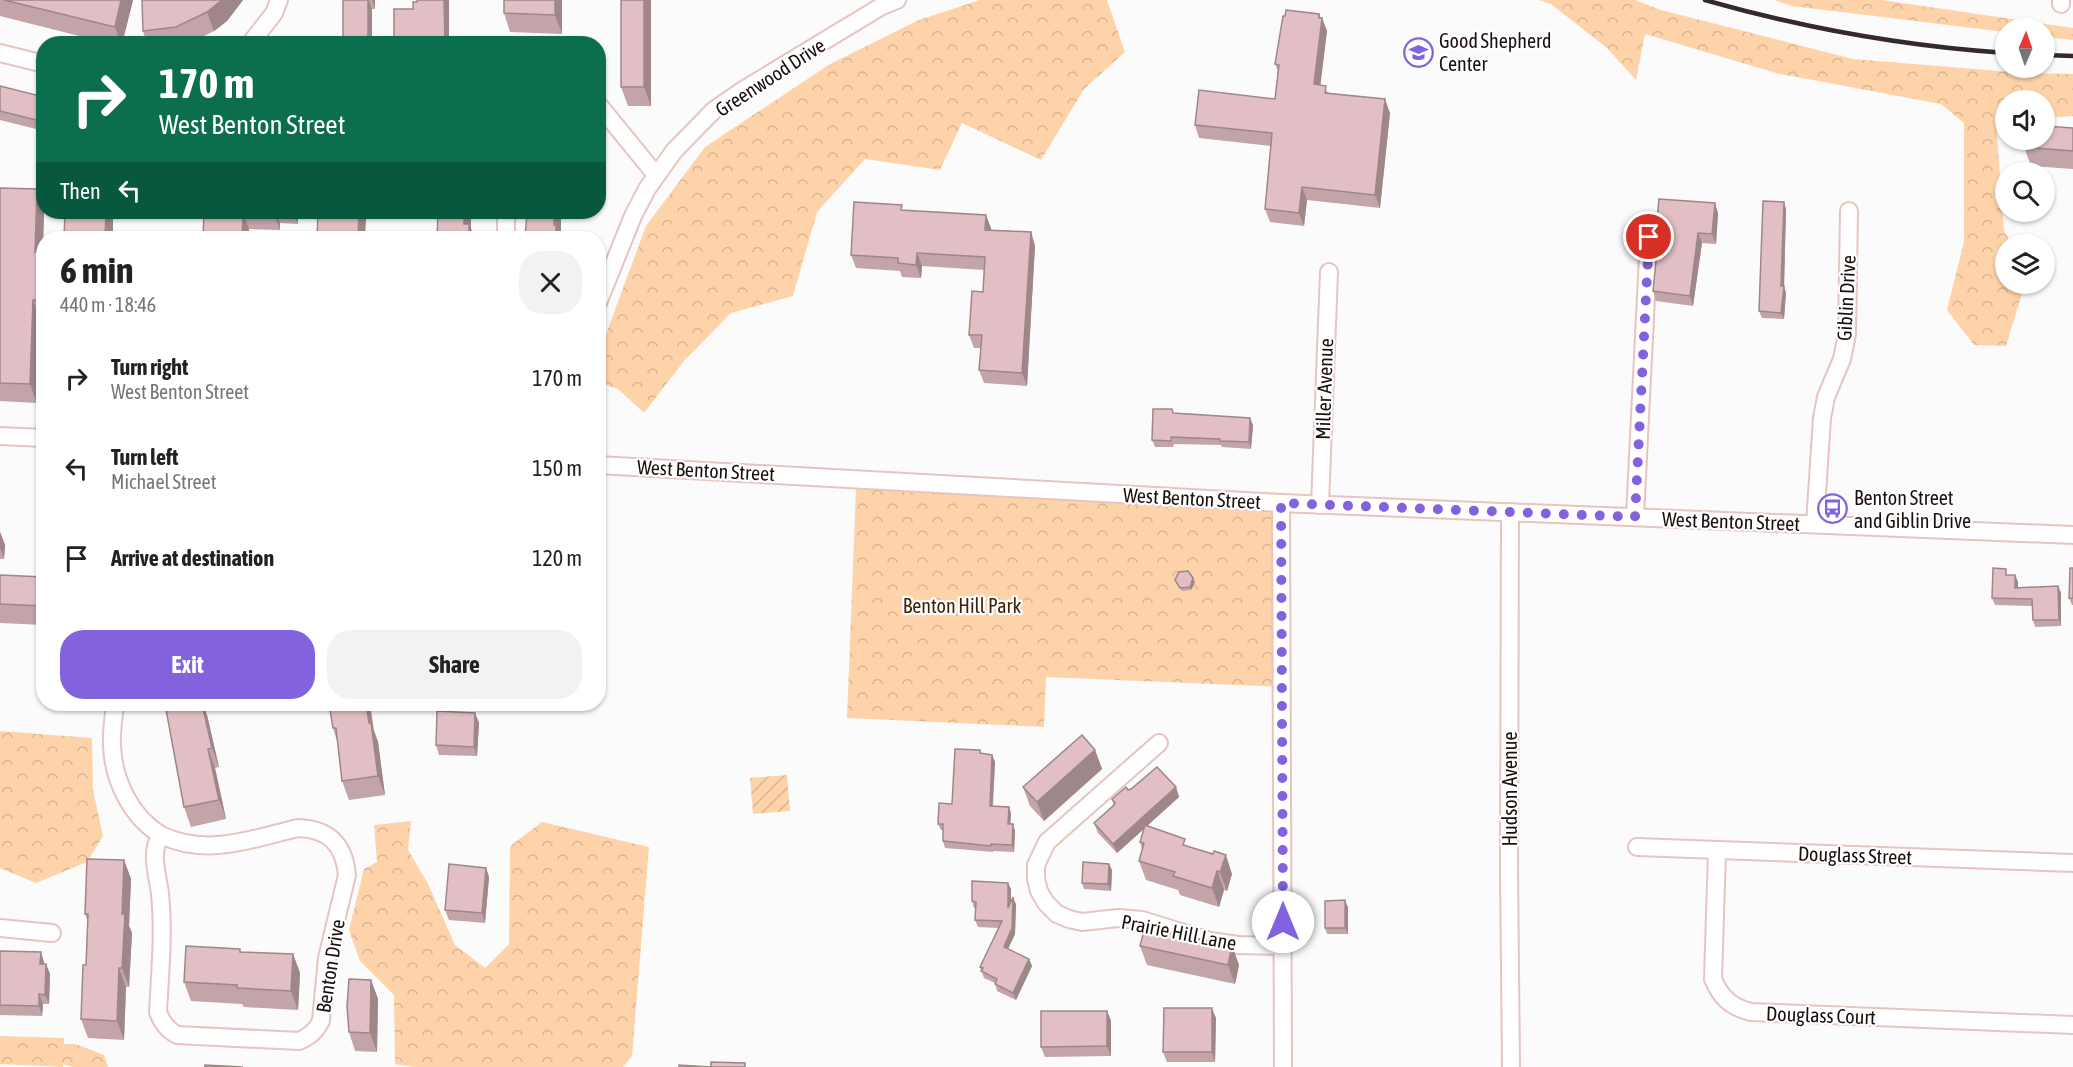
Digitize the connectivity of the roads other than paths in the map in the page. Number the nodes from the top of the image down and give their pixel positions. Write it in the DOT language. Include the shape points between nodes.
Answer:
graph roads {
  1 [pos="279,0"];
  2 [pos="897,0"];
  3 [pos="256,36"];
  4 [pos="0,53"];
  5 [pos="36,62"];
  6 [pos="606,114"];
  7 [pos="656,175"];
  8 [pos="1849,211"];
  9 [pos="1649,237"];
  10 [pos="1329,272"];
  11 [pos="606,283"];
  12 [pos="0,436"];
  13 [pos="36,438"];
  14 [pos="606,465"];
  15 [pos="1281,503"];
  16 [pos="1320,505"];
  17 [pos="1510,512"];
  18 [pos="1635,517"];
  19 [pos="1815,524"];
  20 [pos="2073,535"];
  21 [pos="114,711"];
  22 [pos="1159,743"];
  23 [pos="161,835"];
  24 [pos="1637,847"];
  25 [pos="1717,850"];
  26 [pos="2073,863"];
  27 [pos="0,928"];
  28 [pos="52,933"];
  29 [pos="1283,946"];
  30 [pos="2073,1025"];
  31 [pos="1283,1067"];
  32 [pos="1511,1067"];
  1 -- 3 [label="street"];
  2 -- 7 [label="street, Greenwood Drive" via="714,110"];
  4 -- 5 [label="street"];
  6 -- 7 [label="street"];
  7 -- 11 [label="street, Greenwood Drive" via="633,216"];
  8 -- 19 [label="street, Giblin Drive" via="1847,334 1821,418"];
  9 -- 18 [label="street"];
  10 -- 16 [label="street, Miller Avenue"];
  12 -- 13 [label="street"];
  14 -- 15 [label="street, West Benton Street"];
  15 -- 16 [label="street, West Benton Street"];
  15 -- 29 [label="street"];
  16 -- 17 [label="street, West Benton Street"];
  17 -- 18 [label="street, West Benton Street"];
  17 -- 32 [label="street, Hudson Avenue"];
  18 -- 19 [label="street, West Benton Street"];
  19 -- 20 [label="street, West Benton Street"];
  21 -- 23 [label="street, Benton Drive" via="113,763 120,784 143,821"];
  22 -- 29 [label="street, Prairie Hill Lane" via="1047,842 1036,865 1039,891 1046,903 1069,920 1142,920 1210,941"];
  23 -- 23 [label="street, Benton Drive" via="155,852 162,931 158,1012 161,1021 177,1035 188,1037 299,1041 311,1035 321,1022 327,957 347,875 340,848 333,839 313,829 298,828 215,846 190,846"];
  24 -- 25 [label="street, Douglass Street"];
  25 -- 26 [label="street, Douglass Street"];
  25 -- 30 [label="street, Douglass Court" via="1713,979 1717,990 1737,1009"];
  27 -- 28 [label="street"];
  29 -- 31 [label="street"];
}
